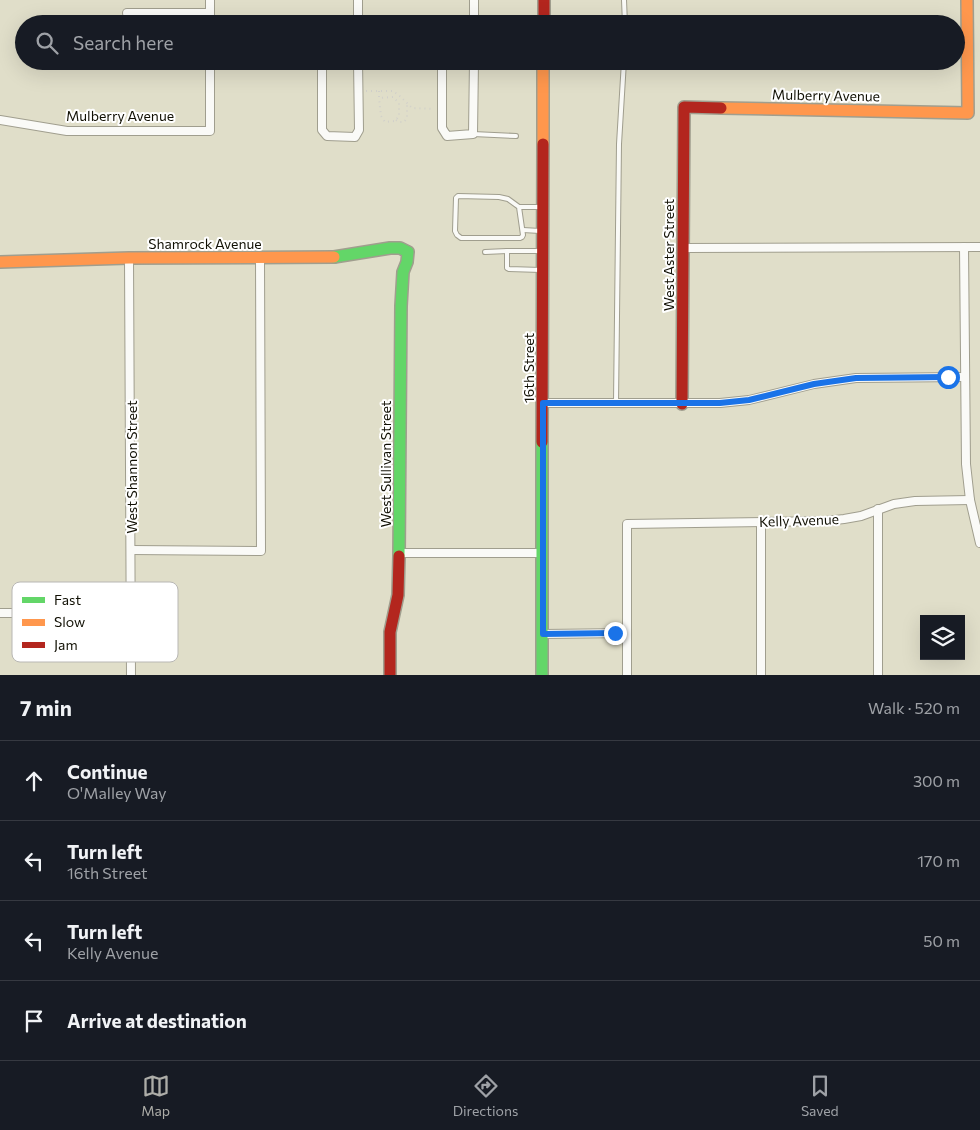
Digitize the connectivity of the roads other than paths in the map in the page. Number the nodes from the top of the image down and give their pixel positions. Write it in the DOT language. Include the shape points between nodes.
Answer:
graph roads {
  1 [pos="210,0"];
  2 [pos="358,0"];
  3 [pos="474,0"];
  4 [pos="544,0"];
  5 [pos="624,0"];
  6 [pos="967,0"];
  7 [pos="127,13"];
  8 [pos="210,13"];
  9 [pos="358,15"];
  10 [pos="474,15"];
  11 [pos="544,15"];
  12 [pos="625,15"];
  13 [pos="210,70"];
  14 [pos="322,70"];
  15 [pos="358,70"];
  16 [pos="442,70"];
  17 [pos="474,70"];
  18 [pos="544,70"];
  19 [pos="623,70"];
  20 [pos="684,108"];
  21 [pos="0,120"];
  22 [pos="473,134"];
  23 [pos="516,136"];
  24 [pos="543,207"];
  25 [pos="519,208"];
  26 [pos="523,230"];
  27 [pos="543,231"];
  28 [pos="964,247"];
  29 [pos="980,247"];
  30 [pos="684,248"];
  31 [pos="543,250"];
  32 [pos="507,251"];
  33 [pos="408,252"];
  34 [pos="485,252"];
  35 [pos="129,258"];
  36 [pos="260,258"];
  37 [pos="0,262"];
  38 [pos="543,270"];
  39 [pos="965,377"];
  40 [pos="543,403"];
  41 [pos="616,403"];
  42 [pos="682,404"];
  43 [pos="970,500"];
  44 [pos="878,509"];
  45 [pos="761,522"];
  46 [pos="980,543"];
  47 [pos="131,550"];
  48 [pos="399,553"];
  49 [pos="543,553"];
  50 [pos="131,582"];
  51 [pos="627,633"];
  52 [pos="543,634"];
  53 [pos="131,662"];
  54 [pos="131,675"];
  55 [pos="390,675"];
  56 [pos="542,675"];
  57 [pos="627,675"];
  58 [pos="761,675"];
  59 [pos="878,675"];
  1 -- 8 [label="street"];
  2 -- 9 [label="street"];
  3 -- 10 [label="street"];
  4 -- 11 [label="street"];
  5 -- 12 [label="lane"];
  6 -- 20 [label="street, Mulberry Avenue" via="968,113"];
  7 -- 8 [label="street"];
  13 -- 21 [label="street, Mulberry Avenue" via="210,131 68,131"];
  14 -- 15 [label="street" via="322,130 327,136 355,137 359,130"];
  16 -- 22 [label="street" via="442,128 447,136"];
  17 -- 22 [label="street"];
  18 -- 24 [label="street, 16th Street"];
  19 -- 41 [label="lane" via="619,144"];
  20 -- 30 [label="street, West Aster Street"];
  22 -- 23 [label="lane"];
  24 -- 25 [label="lane"];
  24 -- 27 [label="street, 16th Street"];
  25 -- 26 [label="lane"];
  25 -- 26 [label="lane" via="508,199 499,197 458,196 455,231 461,238 520,238"];
  26 -- 27 [label="lane"];
  27 -- 31 [label="street, 16th Street"];
  28 -- 29 [label="street"];
  28 -- 30 [label="street"];
  28 -- 39 [label="street"];
  30 -- 42 [label="street, West Aster Street"];
  31 -- 32 [label="lane"];
  31 -- 38 [label="street, 16th Street"];
  32 -- 34 [label="lane"];
  32 -- 38 [label="lane" via="507,268"];
  33 -- 36 [label="street, Shamrock Avenue" via="390,248 337,257"];
  33 -- 48 [label="street, West Sullivan Street" via="401,306"];
  35 -- 36 [label="street, Shamrock Avenue"];
  35 -- 37 [label="street, Shamrock Avenue"];
  35 -- 47 [label="street, West Shannon Street"];
  36 -- 47 [label="street" via="262,551"];
  38 -- 40 [label="street, 16th Street"];
  39 -- 42 [label="street" via="856,378 814,384 749,400"];
  39 -- 43 [label="street" via="966,464"];
  40 -- 41 [label="street"];
  40 -- 49 [label="street, 16th Street"];
  41 -- 42 [label="street"];
  43 -- 44 [label="street, Kelly Avenue" via="915,501"];
  43 -- 46 [label="street"];
  44 -- 45 [label="street, Kelly Avenue" via="861,516 835,520"];
  44 -- 59 [label="street"];
  45 -- 51 [label="street, Kelly Avenue" via="627,524"];
  45 -- 58 [label="street"];
  47 -- 50 [label="street, West Shannon Street"];
  48 -- 49 [label="street"];
  48 -- 55 [label="street, West Sullivan Street" via="398,595 390,632"];
  49 -- 52 [label="street, 16th Street"];
  51 -- 52 [label="street"];
  51 -- 57 [label="street"];
  52 -- 56 [label="street, 16th Street"];
  53 -- 54 [label="street, West Shannon Street"];
}
